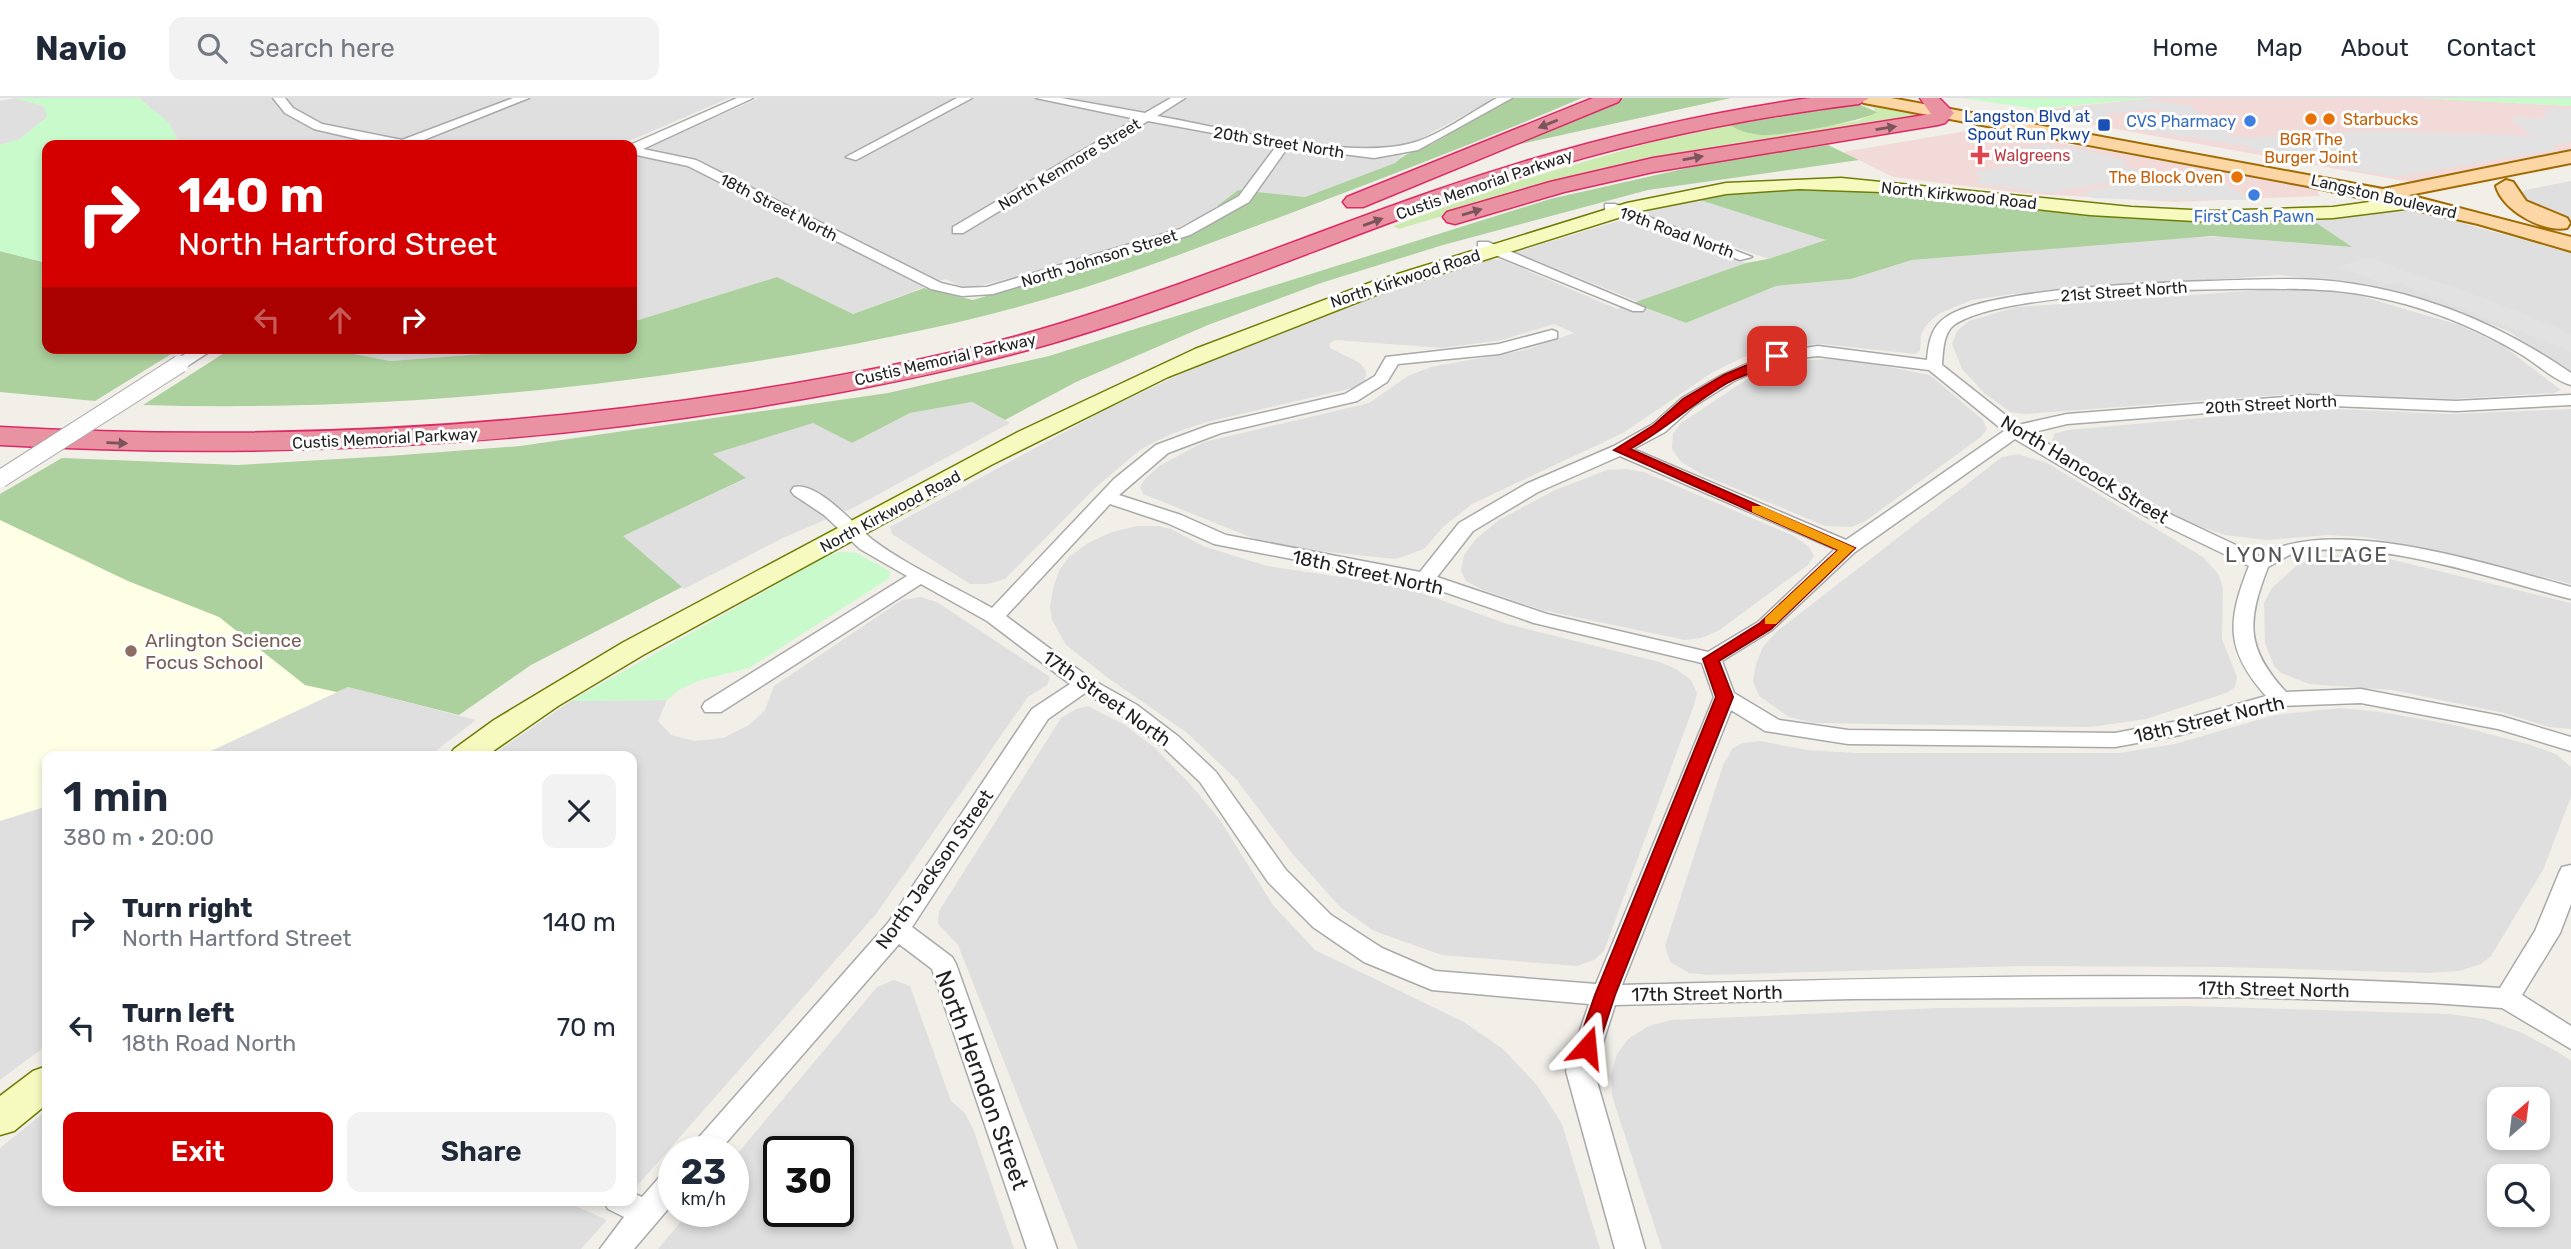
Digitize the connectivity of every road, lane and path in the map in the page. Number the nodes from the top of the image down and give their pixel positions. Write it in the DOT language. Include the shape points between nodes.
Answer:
graph roads {
  1 [pos="279,98"];
  2 [pos="523,98"];
  3 [pos="747,98"];
  4 [pos="966,98"];
  5 [pos="1042,98"];
  6 [pos="1179,98"];
  7 [pos="1506,98"];
  8 [pos="1611,98"];
  9 [pos="1776,98"];
  10 [pos="1861,98"];
  11 [pos="1930,104"];
  12 [pos="1145,119"];
  13 [pos="378,140"];
  14 [pos="415,140"];
  15 [pos="1285,143"];
  16 [pos="637,147"];
  17 [pos="637,150"];
  18 [pos="852,158"];
  19 [pos="2571,158"];
  20 [pos="2571,173"];
  21 [pos="2506,186"];
  22 [pos="2379,195"];
  23 [pos="2412,195"];
  24 [pos="2447,196"];
  25 [pos="1339,208"];
  26 [pos="1615,209"];
  27 [pos="2571,228"];
  28 [pos="958,230"];
  29 [pos="1283,231"];
  30 [pos="2571,244"];
  31 [pos="1488,247"];
  32 [pos="1248,248"];
  33 [pos="1745,257"];
  34 [pos="922,279"];
  35 [pos="1638,308"];
  36 [pos="1077,327"];
  37 [pos="1552,335"];
  38 [pos="197,354"];
  39 [pos="1934,366"];
  40 [pos="2571,380"];
  41 [pos="2571,400"];
  42 [pos="0,412"];
  43 [pos="2015,431"];
  44 [pos="0,436"];
  45 [pos="1620,450"];
  46 [pos="0,479"];
  47 [pos="800,491"];
  48 [pos="1108,498"];
  49 [pos="848,527"];
  50 [pos="1848,548"];
  51 [pos="2260,564"];
  52 [pos="921,575"];
  53 [pos="1425,579"];
  54 [pos="2571,593"];
  55 [pos="994,617"];
  56 [pos="1711,659"];
  57 [pos="1084,684"];
  58 [pos="1724,697"];
  59 [pos="2280,699"];
  60 [pos="713,707"];
  61 [pos="2571,744"];
  62 [pos="449,751"];
  63 [pos="473,751"];
  64 [pos="2571,873"];
  65 [pos="897,929"];
  66 [pos="1605,995"];
  67 [pos="2507,998"];
  68 [pos="2571,1039"];
  69 [pos="42,1064"];
  70 [pos="42,1086"];
  71 [pos="0,1097"];
  72 [pos="0,1119"];
  73 [pos="714,1136"];
  74 [pos="658,1199"];
  75 [pos="630,1206"];
  76 [pos="645,1213"];
  77 [pos="615,1249"];
  78 [pos="1042,1249"];
  79 [pos="1630,1249"];
  1 -- 13 [label="street" via="295,115 321,128"];
  2 -- 14 [label="street"];
  3 -- 16 [label="street"];
  4 -- 18 [label="street"];
  5 -- 12 [label="street, 20th Street North"];
  6 -- 12 [label="street, North Kenmore Street"];
  7 -- 15 [label="street, 20th Street North" via="1418,146 1391,153 1356,154"];
  8 -- 25 [label="highway, one-way"];
  9 -- 32 [label="highway, Custis Memorial Parkway" via="1559,142"];
  10 -- 11 [label="main road, Langston Boulevard"];
  36 -- 10 [label="highway, Custis Memorial Parkway, one-way" via="1547,161 1662,131"];
  11 -- 22 [label="main road, Langston Boulevard"];
  11 -- 23 [label="main road, Langston Boulevard" via="2273,160"];
  36 -- 11 [label="highway, one-way" via="1155,310 1558,187 1688,159 1935,120"];
  12 -- 15 [label="street, 20th Street North"];
  12 -- 28 [label="street, North Kenmore Street"];
  15 -- 34 [label="street, North Johnson Street" via="1244,199 1185,232 988,291 962,292"];
  17 -- 34 [label="street, 18th Street North" via="692,163"];
  19 -- 23 [label="main road"];
  20 -- 21 [label="main road, North Kirkwood Road"];
  21 -- 24 [label="main road, North Kirkwood Road"];
  21 -- 27 [label="main road" via="2508,196 2518,205"];
  22 -- 23 [label="main road"];
  22 -- 26 [label="main road, North Kirkwood Road" via="2279,206 2165,208 1896,182 1806,178 1711,184"];
  23 -- 24 [label="main road, North Kirkwood Road"];
  23 -- 26 [label="main road, North Kirkwood Road" via="2308,214 2184,215 1885,186 1804,183 1711,190"];
  23 -- 30 [label="main road, Langston Boulevard"];
  24 -- 27 [label="main road, Langston Boulevard"];
  26 -- 31 [label="main road, North Kirkwood Road"];
  26 -- 33 [label="street, 19th Road North"];
  29 -- 32 [label="highway"];
  31 -- 35 [label="street"];
  31 -- 49 [label="main road, North Kirkwood Road" via="1381,276 1216,337 1077,401"];
  32 -- 42 [label="highway, Custis Memorial Parkway" via="1001,328 864,360 679,392 363,421 181,422"];
  44 -- 36 [label="highway, Custis Memorial Parkway, one-way" via="116,443 272,444 569,425 841,383"];
  37 -- 48 [label="street" via="1499,349 1392,360 1381,379 1351,398 1216,429 1162,449"];
  38 -- 46 [label="street, bridge"];
  39 -- 40 [label="street, 21st Street North" via="1937,338 1948,321 1975,307 2040,296 2270,282 2351,287 2423,304 2473,321 2533,351"];
  39 -- 43 [label="street, North Hancock Street"];
  39 -- 45 [label="street" via="1818,351 1777,356 1728,378"];
  41 -- 43 [label="street, 20th Street North" via="2456,406 2275,401 2067,419"];
  43 -- 50 [label="street"];
  43 -- 51 [label="street, North Hancock Street" via="2151,512"];
  45 -- 50 [label="street"];
  45 -- 53 [label="street" via="1532,488 1466,527"];
  47 -- 49 [label="street, 17th Street North"];
  48 -- 53 [label="street, 18th Street North" via="1221,540"];
  48 -- 55 [label="street"];
  49 -- 52 [label="street, 17th Street North" via="867,545"];
  49 -- 62 [label="main road, North Kirkwood Road" via="576,666"];
  49 -- 63 [label="main road, North Kirkwood Road" via="589,673"];
  50 -- 56 [label="street" via="1765,626"];
  51 -- 54 [label="street" via="2288,547 2334,543 2410,553"];
  51 -- 59 [label="street" via="2243,604 2242,642 2260,679"];
  52 -- 55 [label="street, 17th Street North"];
  52 -- 60 [label="street"];
  53 -- 56 [label="street, 18th Street North" via="1541,620"];
  55 -- 57 [label="street, 17th Street North"];
  56 -- 58 [label="street"];
  57 -- 65 [label="street, North Jackson Street" via="1040,714"];
  57 -- 66 [label="street, 17th Street North" via="1171,742 1208,777 1277,876 1322,922 1373,955 1432,979"];
  58 -- 59 [label="street, 18th Street North" via="1773,726 1848,737 2115,740 2180,728"];
  58 -- 66 [label="street"];
  59 -- 61 [label="street, 18th Street North" via="2361,696 2501,723"];
  64 -- 67 [label="street" via="2547,933"];
  65 -- 73 [label="street, North Jackson Street"];
  65 -- 78 [label="street, North Herndon Street" via="943,964"];
  66 -- 67 [label="street, 17th Street North" via="2232,987"];
  66 -- 79 [label="street" via="1580,1071"];
  67 -- 68 [label="street"];
  69 -- 71 [label="main road"];
  70 -- 72 [label="main road"];
  74 -- 76 [label="street"];
  75 -- 76 [label="street"];
  76 -- 77 [label="street"];
}
